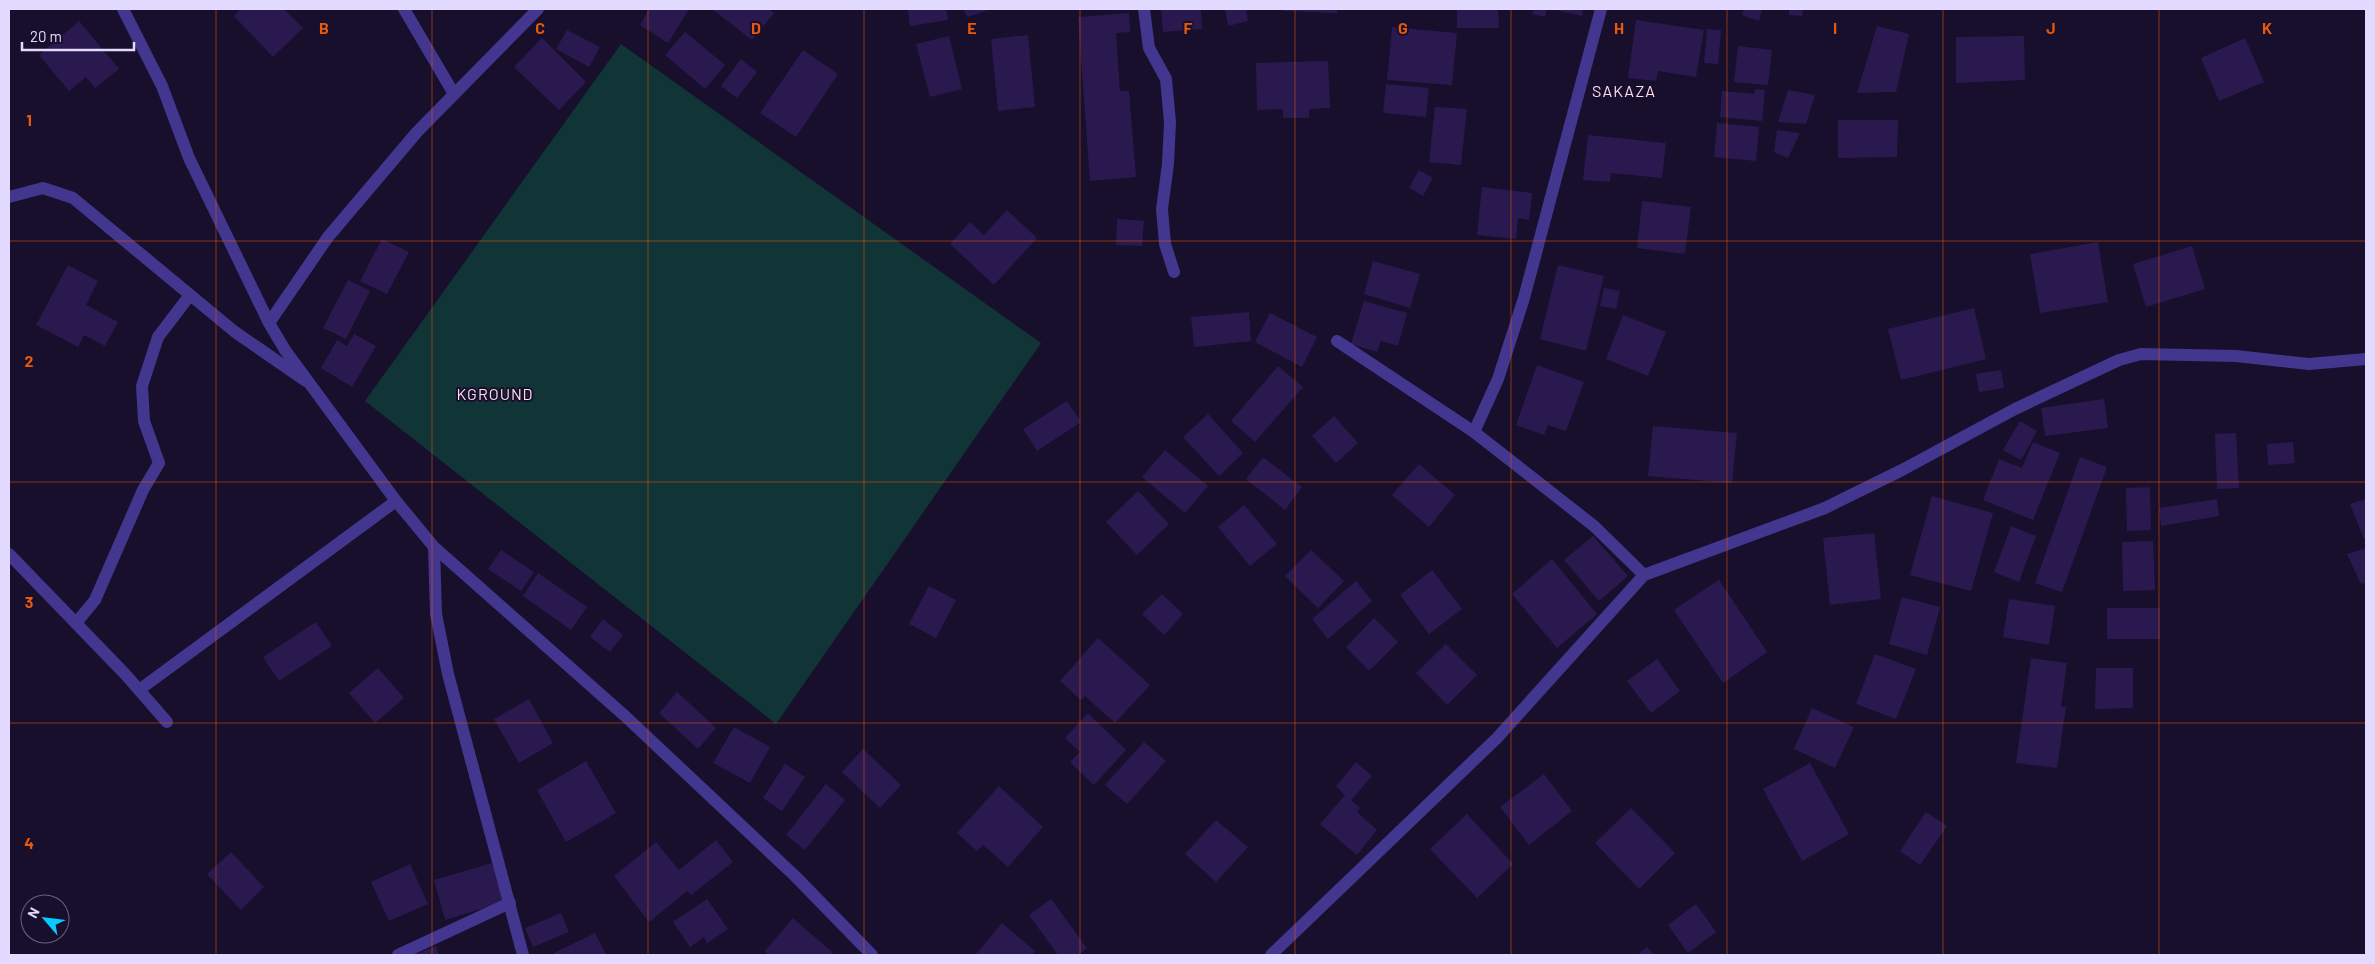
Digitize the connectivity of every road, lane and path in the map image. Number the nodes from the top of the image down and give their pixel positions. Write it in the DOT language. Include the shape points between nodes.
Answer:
graph roads {
  1 [pos="123,9"];
  2 [pos="404,9"];
  3 [pos="538,9"];
  4 [pos="1144,9"];
  5 [pos="1601,9"];
  6 [pos="454,94"];
  7 [pos="9,197"];
  8 [pos="1174,272"];
  9 [pos="190,295"];
  10 [pos="269,323"];
  11 [pos="1337,341"];
  12 [pos="2366,359"];
  13 [pos="310,384"];
  14 [pos="1474,432"];
  15 [pos="396,500"];
  16 [pos="434,547"];
  17 [pos="9,554"];
  18 [pos="1644,575"];
  19 [pos="76,623"];
  20 [pos="140,690"];
  21 [pos="166,722"];
  22 [pos="510,903"];
  23 [pos="398,955"];
  24 [pos="523,955"];
  25 [pos="872,955"];
  26 [pos="1271,955"];
  1 -- 10 [label="street" via="162,86 189,158"];
  2 -- 6 [label="street"];
  3 -- 6 [label="street"];
  4 -- 8 [label="street" via="1149,48 1166,79 1170,122 1162,209 1165,244"];
  5 -- 14 [label="street" via="1524,298 1498,379"];
  6 -- 10 [label="street" via="417,132 328,237"];
  7 -- 9 [label="street" via="43,188 73,198"];
  9 -- 13 [label="street" via="235,332"];
  9 -- 19 [label="street" via="158,337 142,386 144,421 159,463 143,490 95,600"];
  10 -- 13 [label="street"];
  11 -- 14 [label="street"];
  12 -- 18 [label="street" via="2309,364 2236,356 2141,354 2119,360 2015,409 1825,508"];
  13 -- 15 [label="street"];
  14 -- 18 [label="street" via="1594,526"];
  15 -- 16 [label="street"];
  15 -- 20 [label="street"];
  16 -- 22 [label="street" via="436,614 448,674"];
  16 -- 25 [label="street" via="632,722 795,876"];
  17 -- 19 [label="street"];
  18 -- 26 [label="street" via="1497,738"];
  19 -- 20 [label="street"];
  20 -- 21 [label="street"];
  22 -- 23 [label="street"];
  22 -- 24 [label="street"];
}
